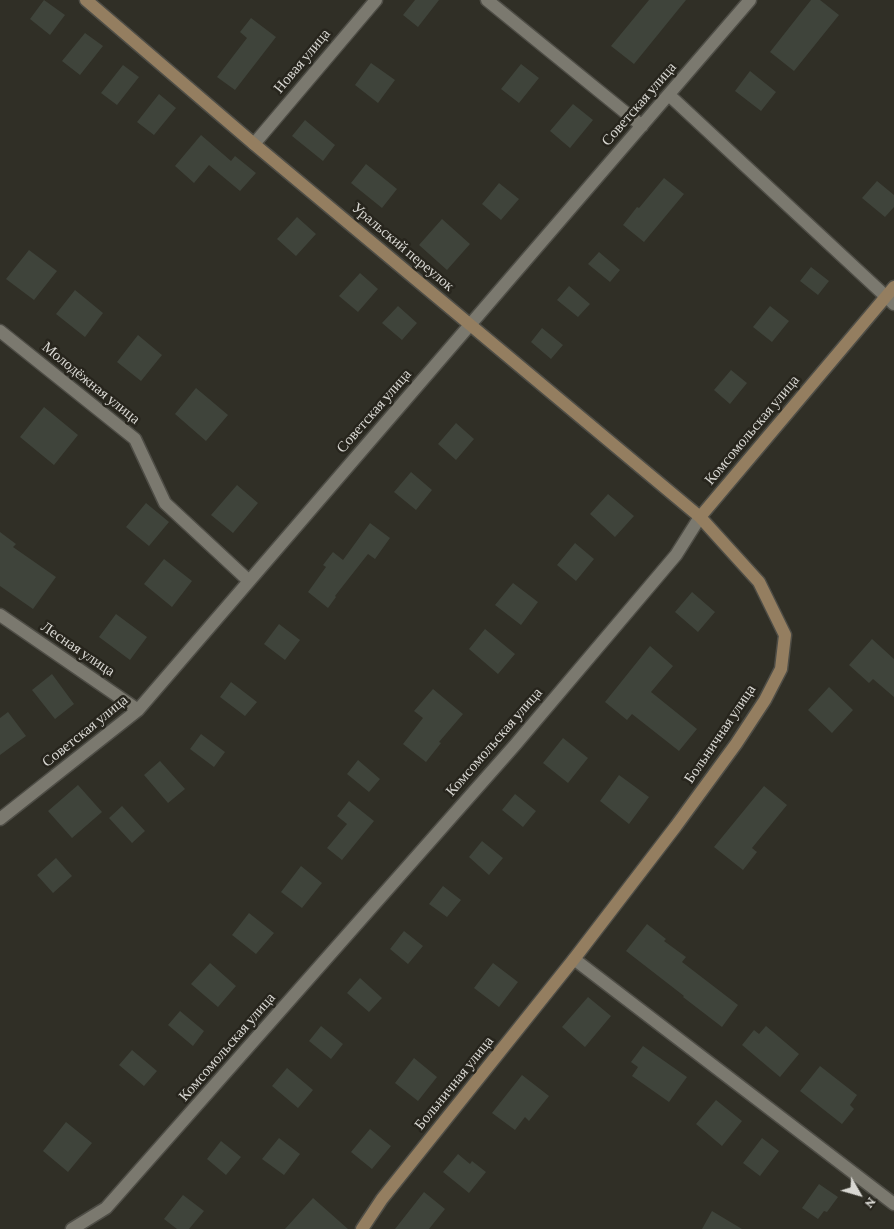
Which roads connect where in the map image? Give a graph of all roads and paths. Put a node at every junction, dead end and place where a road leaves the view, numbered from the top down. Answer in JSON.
{"nodes":[{"id":1,"x":86,"y":0,"type":"edge"},
{"id":2,"x":376,"y":0,"type":"edge"},
{"id":3,"x":487,"y":0,"type":"edge"},
{"id":4,"x":750,"y":0,"type":"edge"},
{"id":5,"x":669,"y":95,"type":"junction"},
{"id":6,"x":642,"y":126,"type":"junction"},
{"id":7,"x":254,"y":144,"type":"junction"},
{"id":8,"x":891,"y":296,"type":"edge"},
{"id":9,"x":470,"y":325,"type":"junction"},
{"id":10,"x":0,"y":331,"type":"edge"},
{"id":11,"x":700,"y":517,"type":"junction"},
{"id":12,"x":249,"y":581,"type":"junction"},
{"id":13,"x":0,"y":615,"type":"edge"},
{"id":14,"x":138,"y":710,"type":"junction"},
{"id":15,"x":0,"y":818,"type":"edge"},
{"id":16,"x":574,"y":959,"type":"junction"},
{"id":17,"x":894,"y":1204,"type":"edge"},
{"id":18,"x":72,"y":1229,"type":"edge"},
{"id":19,"x":362,"y":1229,"type":"edge"}],
"edges":[{"from":1,"to":7,"type":"street","name":"Уральский переулок"},
{"from":2,"to":7,"type":"street","name":"Новая улица"},
{"from":3,"to":6,"type":"street"},
{"from":4,"to":5,"type":"street","name":"Советская улица"},
{"from":5,"to":6,"type":"street","name":"Советская улица"},
{"from":5,"to":8,"type":"street"},
{"from":6,"to":9,"type":"street","name":"Советская улица"},
{"from":7,"to":9,"type":"street","name":"Уральский переулок"},
{"from":8,"to":11,"type":"street","name":"Комсомольская улица"},
{"from":9,"to":11,"type":"street","name":"Уральский переулок"},
{"from":9,"to":12,"type":"street","name":"Советская улица"},
{"from":10,"to":12,"type":"street","name":"Молодёжная улица"},
{"from":11,"to":16,"type":"street","name":"Больничная улица"},
{"from":11,"to":18,"type":"street","name":"Комсомольская улица"},
{"from":12,"to":14,"type":"street","name":"Советская улица"},
{"from":13,"to":14,"type":"street","name":"Лесная улица"},
{"from":14,"to":15,"type":"street","name":"Советская улица"},
{"from":16,"to":17,"type":"street"},
{"from":16,"to":19,"type":"street","name":"Больничная улица"}]}
